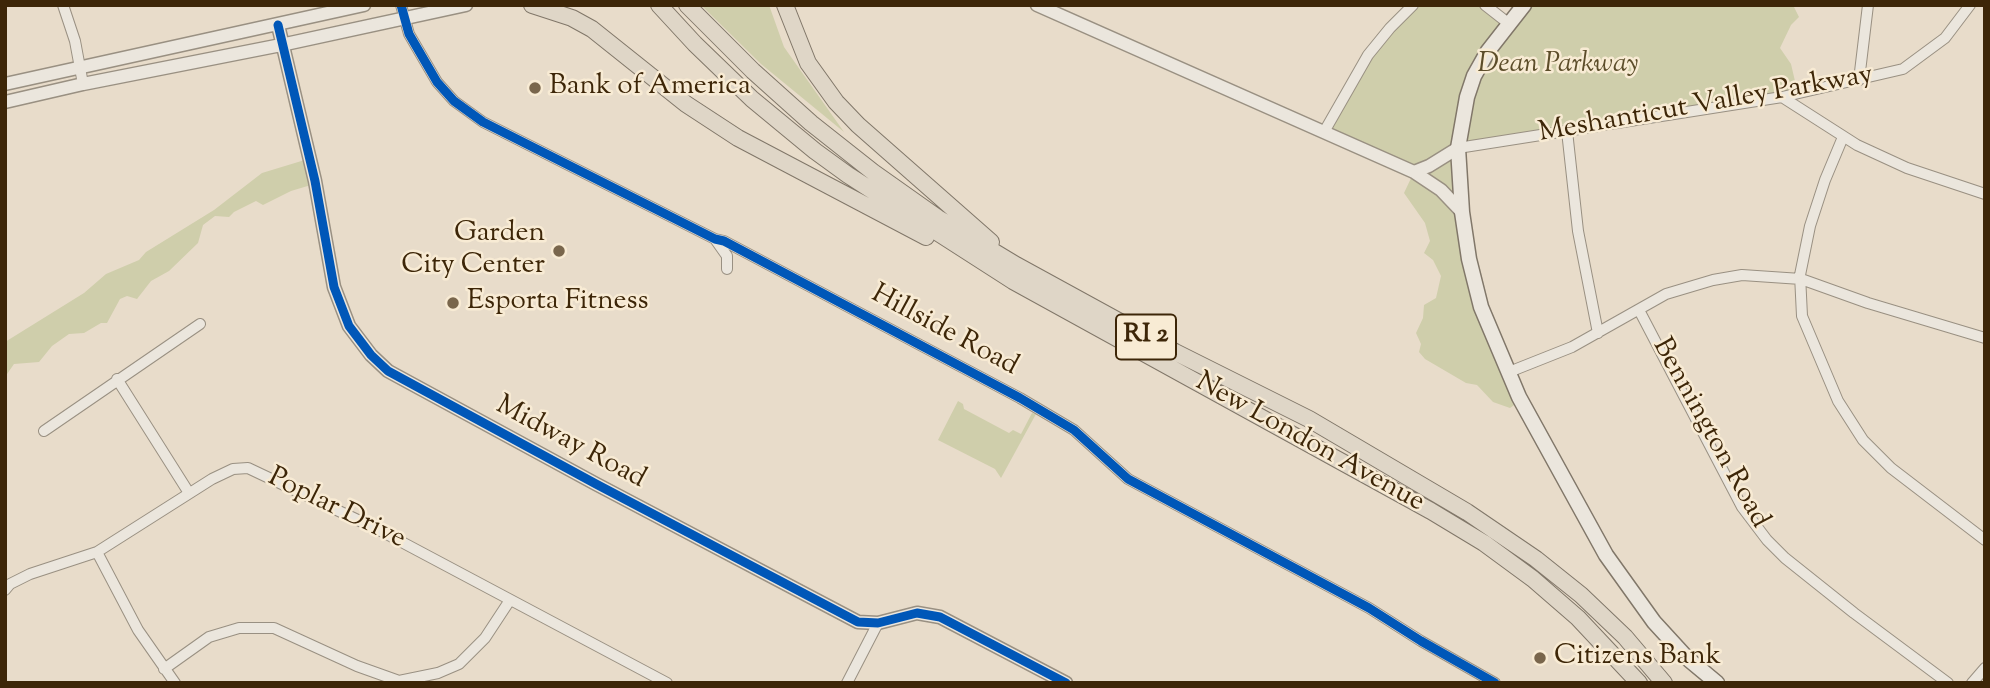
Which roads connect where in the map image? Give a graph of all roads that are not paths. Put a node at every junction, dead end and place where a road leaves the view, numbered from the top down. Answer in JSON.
{"nodes":[{"id":1,"x":63,"y":5,"type":"edge"},
{"id":2,"x":364,"y":5,"type":"edge"},
{"id":3,"x":466,"y":5,"type":"edge"},
{"id":4,"x":532,"y":5,"type":"edge"},
{"id":5,"x":659,"y":5,"type":"edge"},
{"id":6,"x":687,"y":5,"type":"edge"},
{"id":7,"x":1037,"y":5,"type":"edge"},
{"id":8,"x":1413,"y":5,"type":"edge"},
{"id":9,"x":1486,"y":5,"type":"edge"},
{"id":10,"x":1868,"y":5,"type":"edge"},
{"id":11,"x":1970,"y":5,"type":"edge"},
{"id":12,"x":1523,"y":6,"type":"edge"},
{"id":13,"x":788,"y":10,"type":"edge"},
{"id":14,"x":403,"y":12,"type":"edge"},
{"id":15,"x":1508,"y":23,"type":"junction"},
{"id":16,"x":278,"y":26,"type":"junction"},
{"id":17,"x":281,"y":45,"type":"junction"},
{"id":18,"x":81,"y":67,"type":"junction"},
{"id":19,"x":1860,"y":80,"type":"junction"},
{"id":20,"x":5,"y":84,"type":"edge"},
{"id":21,"x":83,"y":84,"type":"junction"},
{"id":22,"x":1782,"y":97,"type":"junction"},
{"id":23,"x":5,"y":102,"type":"edge"},
{"id":24,"x":1567,"y":131,"type":"junction"},
{"id":25,"x":1324,"y":132,"type":"junction"},
{"id":26,"x":1843,"y":137,"type":"junction"},
{"id":27,"x":1458,"y":148,"type":"junction"},
{"id":28,"x":1414,"y":172,"type":"junction"},
{"id":29,"x":1985,"y":194,"type":"edge"},
{"id":30,"x":1462,"y":212,"type":"junction"},
{"id":31,"x":715,"y":239,"type":"junction"},
{"id":32,"x":977,"y":260,"type":"junction"},
{"id":33,"x":1016,"y":265,"type":"junction"},
{"id":34,"x":727,"y":269,"type":"dead end"},
{"id":35,"x":1801,"y":279,"type":"junction"},
{"id":36,"x":1639,"y":310,"type":"junction"},
{"id":37,"x":200,"y":324,"type":"dead end"},
{"id":38,"x":1598,"y":333,"type":"junction"},
{"id":39,"x":1985,"y":338,"type":"edge"},
{"id":40,"x":1508,"y":372,"type":"junction"},
{"id":41,"x":117,"y":379,"type":"junction"},
{"id":42,"x":44,"y":431,"type":"dead end"},
{"id":43,"x":189,"y":493,"type":"junction"},
{"id":44,"x":1985,"y":540,"type":"edge"},
{"id":45,"x":97,"y":552,"type":"junction"},
{"id":46,"x":5,"y":590,"type":"edge"},
{"id":47,"x":510,"y":600,"type":"junction"},
{"id":48,"x":878,"y":623,"type":"junction"},
{"id":49,"x":1985,"y":668,"type":"edge"},
{"id":50,"x":164,"y":669,"type":"junction"},
{"id":51,"x":175,"y":683,"type":"edge"},
{"id":52,"x":667,"y":683,"type":"edge"},
{"id":53,"x":847,"y":683,"type":"edge"},
{"id":54,"x":1066,"y":683,"type":"edge"},
{"id":55,"x":1495,"y":683,"type":"edge"},
{"id":56,"x":1640,"y":683,"type":"edge"},
{"id":57,"x":1664,"y":683,"type":"edge"},
{"id":58,"x":1717,"y":683,"type":"edge"},
{"id":59,"x":1948,"y":683,"type":"edge"},
{"id":60,"x":1972,"y":683,"type":"edge"}],
"edges":[{"from":1,"to":18,"type":"street"},
{"from":2,"to":16,"type":"street"},
{"from":3,"to":14,"type":"street"},
{"from":4,"to":32,"type":"main road"},
{"from":5,"to":32,"type":"main road","name":"New London Avenue","number":"RI 2"},
{"from":6,"to":33,"type":"main road","name":"New London Avenue","number":"RI 2"},
{"from":7,"to":25,"type":"street"},
{"from":8,"to":25,"type":"street"},
{"from":9,"to":15,"type":"street"},
{"from":10,"to":19,"type":"street"},
{"from":11,"to":19,"type":"street","name":"Meshanticut Valley Parkway"},
{"from":12,"to":15,"type":"main road"},
{"from":13,"to":33,"type":"main road"},
{"from":14,"to":17,"type":"street"},
{"from":14,"to":31,"type":"street","name":"Hillside Road"},
{"from":15,"to":27,"type":"main road"},
{"from":16,"to":17,"type":"street","name":"Midway Road"},
{"from":16,"to":18,"type":"street"},
{"from":17,"to":21,"type":"street"},
{"from":17,"to":48,"type":"street","name":"Midway Road"},
{"from":18,"to":20,"type":"street"},
{"from":18,"to":21,"type":"street"},
{"from":19,"to":22,"type":"street","name":"Meshanticut Valley Parkway"},
{"from":21,"to":23,"type":"street"},
{"from":22,"to":24,"type":"street","name":"Meshanticut Valley Parkway"},
{"from":22,"to":26,"type":"street"},
{"from":24,"to":27,"type":"street","name":"Meshanticut Valley Parkway"},
{"from":24,"to":38,"type":"street"},
{"from":25,"to":28,"type":"street"},
{"from":26,"to":29,"type":"street"},
{"from":26,"to":35,"type":"street"},
{"from":27,"to":28,"type":"street"},
{"from":27,"to":30,"type":"main road"},
{"from":28,"to":30,"type":"street"},
{"from":30,"to":40,"type":"main road"},
{"from":31,"to":34,"type":"street"},
{"from":31,"to":55,"type":"street","name":"Hillside Road"},
{"from":32,"to":56,"type":"main road","name":"New London Avenue","number":"RI 2"},
{"from":33,"to":57,"type":"main road","name":"New London Avenue","number":"RI 2"},
{"from":35,"to":36,"type":"street"},
{"from":35,"to":39,"type":"street"},
{"from":35,"to":44,"type":"street"},
{"from":36,"to":38,"type":"street"},
{"from":36,"to":59,"type":"street","name":"Bennington Road"},
{"from":37,"to":41,"type":"street"},
{"from":38,"to":40,"type":"street"},
{"from":40,"to":58,"type":"main road"},
{"from":41,"to":42,"type":"street"},
{"from":41,"to":43,"type":"street"},
{"from":43,"to":45,"type":"street","name":"Poplar Drive"},
{"from":43,"to":47,"type":"street","name":"Poplar Drive"},
{"from":45,"to":46,"type":"street","name":"Poplar Drive"},
{"from":45,"to":50,"type":"street"},
{"from":47,"to":50,"type":"street"},
{"from":47,"to":52,"type":"street","name":"Poplar Drive"},
{"from":48,"to":53,"type":"street"},
{"from":48,"to":54,"type":"street","name":"Midway Road"},
{"from":49,"to":60,"type":"street"},
{"from":50,"to":51,"type":"street"}]}
